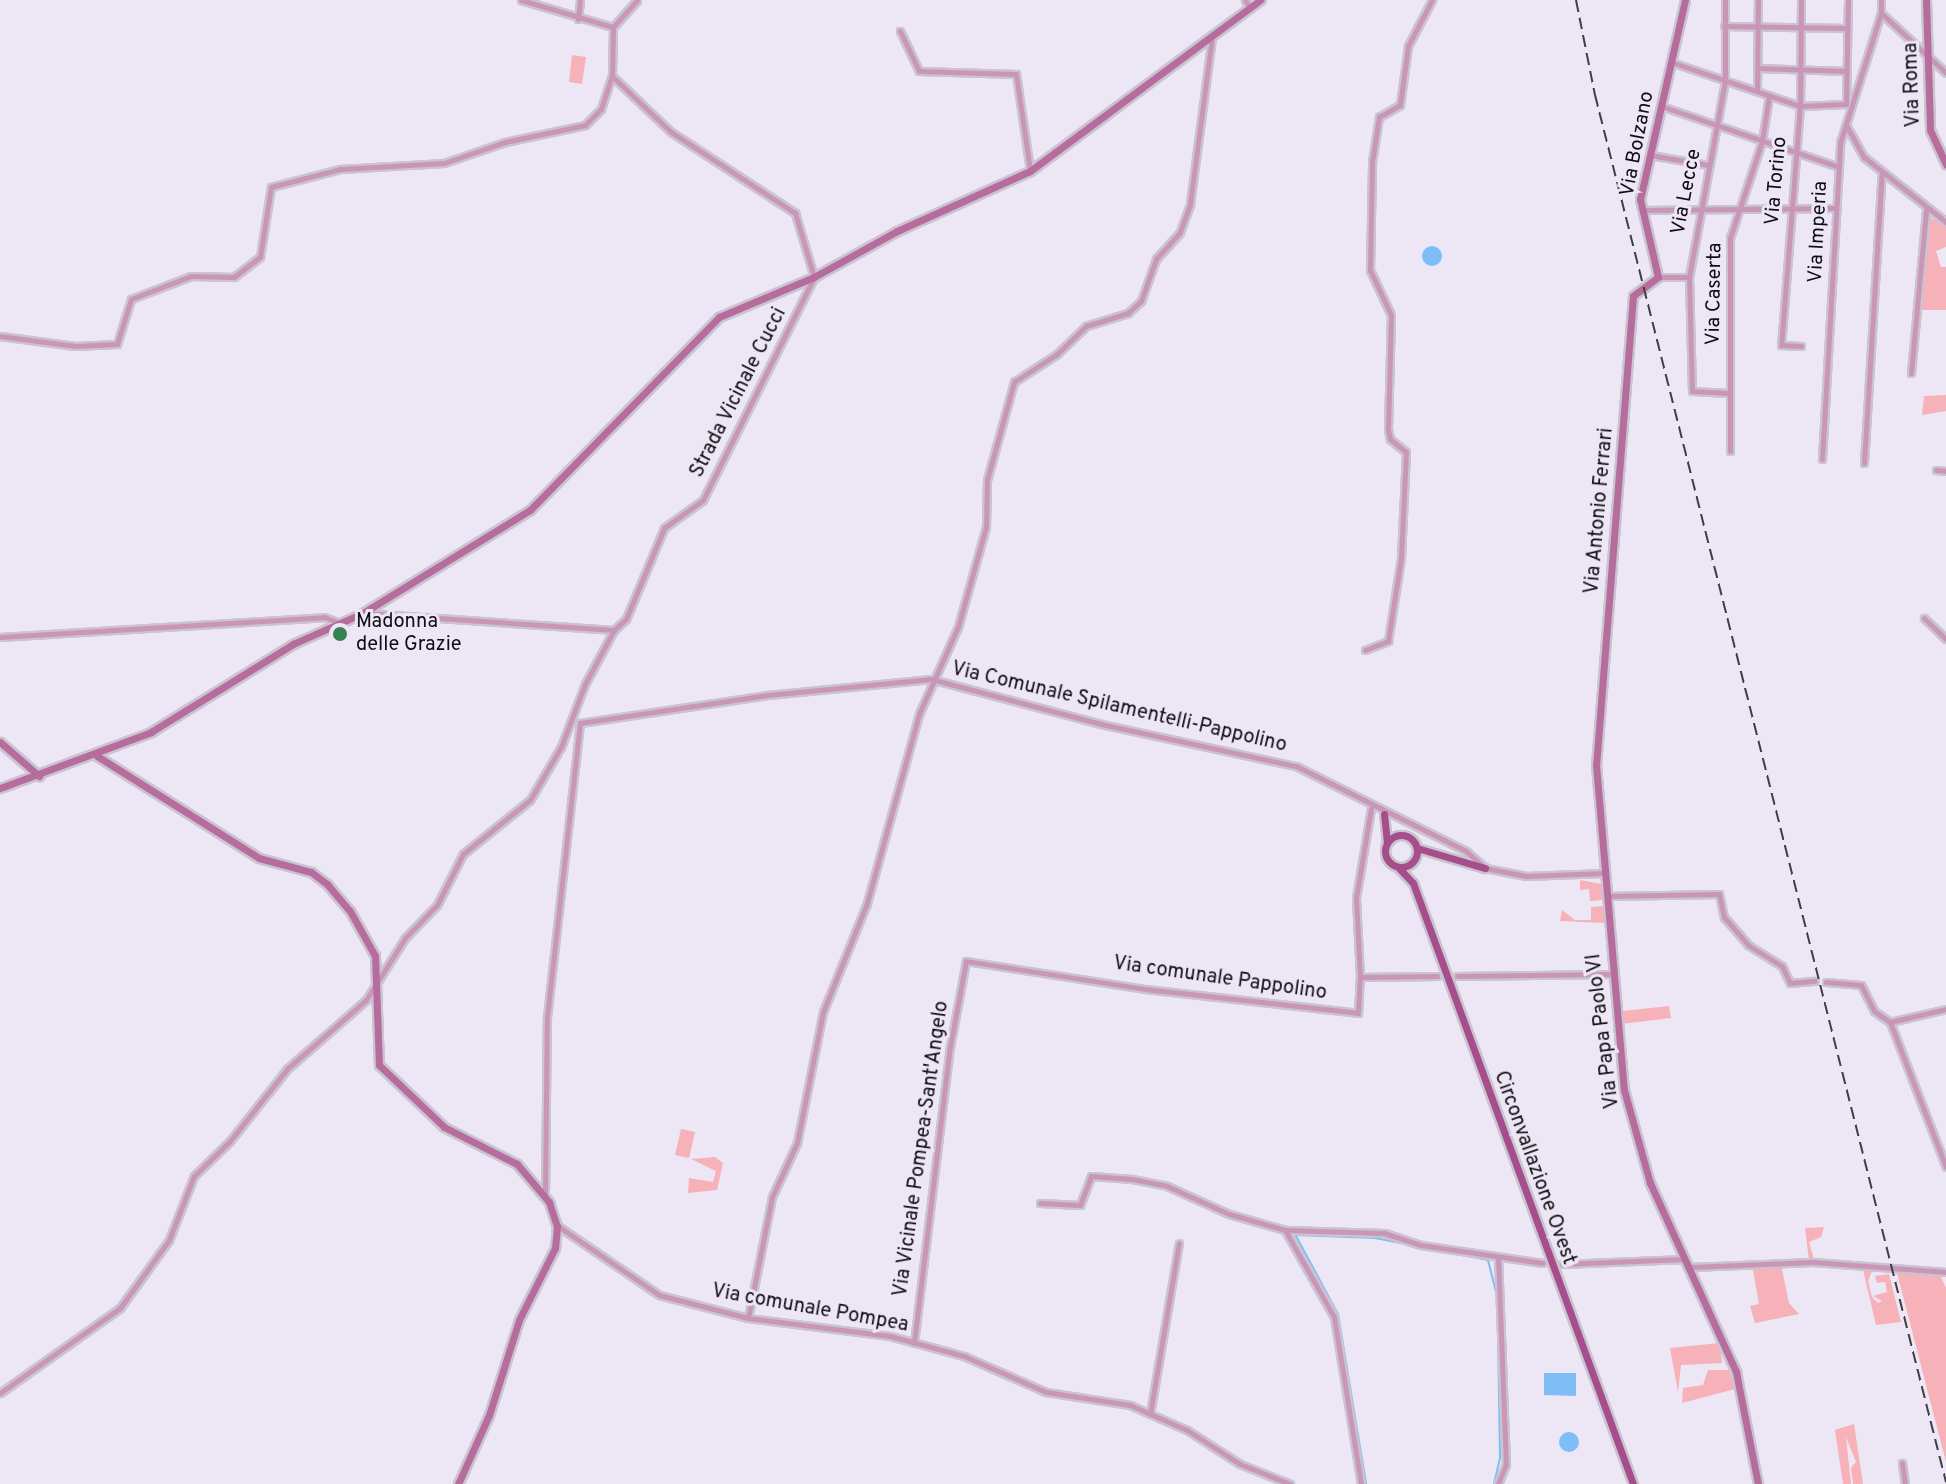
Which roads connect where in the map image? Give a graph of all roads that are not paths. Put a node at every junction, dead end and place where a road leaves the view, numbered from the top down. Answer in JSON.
{"nodes":[{"id":1,"x":521,"y":0,"type":"edge"},
{"id":2,"x":580,"y":0,"type":"edge"},
{"id":3,"x":637,"y":0,"type":"edge"},
{"id":4,"x":1245,"y":0,"type":"edge"},
{"id":5,"x":1260,"y":0,"type":"edge"},
{"id":6,"x":1432,"y":0,"type":"edge"},
{"id":7,"x":1685,"y":0,"type":"edge"},
{"id":8,"x":1725,"y":0,"type":"edge"},
{"id":9,"x":1758,"y":0,"type":"edge"},
{"id":10,"x":1801,"y":0,"type":"edge"},
{"id":11,"x":1848,"y":0,"type":"edge"},
{"id":12,"x":1881,"y":0,"type":"edge"},
{"id":13,"x":1926,"y":0,"type":"edge"},
{"id":14,"x":1250,"y":8,"type":"junction"},
{"id":15,"x":1881,"y":13,"type":"junction"},
{"id":16,"x":578,"y":19,"type":"junction"},
{"id":17,"x":1724,"y":26,"type":"junction"},
{"id":18,"x":1759,"y":26,"type":"junction"},
{"id":19,"x":613,"y":27,"type":"junction"},
{"id":20,"x":1800,"y":27,"type":"junction"},
{"id":21,"x":1847,"y":28,"type":"junction"},
{"id":22,"x":900,"y":31,"type":"dead end"},
{"id":23,"x":1212,"y":37,"type":"junction"},
{"id":24,"x":1928,"y":58,"type":"junction"},
{"id":25,"x":1671,"y":62,"type":"junction"},
{"id":26,"x":1758,"y":68,"type":"junction"},
{"id":27,"x":1800,"y":70,"type":"junction"},
{"id":28,"x":1846,"y":71,"type":"junction"},
{"id":29,"x":1946,"y":73,"type":"edge"},
{"id":30,"x":612,"y":76,"type":"junction"},
{"id":31,"x":1725,"y":81,"type":"junction"},
{"id":32,"x":1757,"y":92,"type":"junction"},
{"id":33,"x":1769,"y":96,"type":"junction"},
{"id":34,"x":1661,"y":106,"type":"junction"},
{"id":35,"x":1800,"y":106,"type":"junction"},
{"id":36,"x":1846,"y":124,"type":"junction"},
{"id":37,"x":1716,"y":125,"type":"junction"},
{"id":38,"x":1762,"y":141,"type":"junction"},
{"id":39,"x":1796,"y":153,"type":"junction"},
{"id":40,"x":1650,"y":155,"type":"junction"},
{"id":41,"x":1708,"y":165,"type":"junction"},
{"id":42,"x":1946,"y":165,"type":"edge"},
{"id":43,"x":1839,"y":167,"type":"junction"},
{"id":44,"x":1030,"y":171,"type":"junction"},
{"id":45,"x":1882,"y":172,"type":"junction"},
{"id":46,"x":1836,"y":208,"type":"junction"},
{"id":47,"x":1740,"y":209,"type":"junction"},
{"id":48,"x":1791,"y":209,"type":"junction"},
{"id":49,"x":1642,"y":210,"type":"junction"},
{"id":50,"x":1700,"y":210,"type":"junction"},
{"id":51,"x":1926,"y":210,"type":"junction"},
{"id":52,"x":1946,"y":222,"type":"edge"},
{"id":53,"x":814,"y":277,"type":"junction"},
{"id":54,"x":1658,"y":277,"type":"junction"},
{"id":55,"x":1689,"y":277,"type":"junction"},
{"id":56,"x":0,"y":336,"type":"edge"},
{"id":57,"x":1801,"y":346,"type":"dead end"},
{"id":58,"x":1911,"y":373,"type":"dead end"},
{"id":59,"x":1729,"y":393,"type":"junction"},
{"id":60,"x":1730,"y":451,"type":"dead end"},
{"id":61,"x":1822,"y":459,"type":"dead end"},
{"id":62,"x":1864,"y":463,"type":"dead end"},
{"id":63,"x":1936,"y":470,"type":"dead end"},
{"id":64,"x":1946,"y":471,"type":"edge"},
{"id":65,"x":363,"y":613,"type":"junction"},
{"id":66,"x":1924,"y":618,"type":"dead end"},
{"id":67,"x":341,"y":623,"type":"junction"},
{"id":68,"x":614,"y":630,"type":"junction"},
{"id":69,"x":0,"y":637,"type":"edge"},
{"id":70,"x":1946,"y":639,"type":"edge"},
{"id":71,"x":1365,"y":650,"type":"dead end"},
{"id":72,"x":931,"y":679,"type":"junction"},
{"id":73,"x":0,"y":742,"type":"edge"},
{"id":74,"x":1597,"y":742,"type":"joint"},
{"id":75,"x":97,"y":756,"type":"junction"},
{"id":76,"x":39,"y":776,"type":"junction"},
{"id":77,"x":0,"y":788,"type":"edge"},
{"id":78,"x":1371,"y":807,"type":"junction"},
{"id":79,"x":1384,"y":814,"type":"junction"},
{"id":80,"x":1385,"y":824,"type":"junction"},
{"id":81,"x":1396,"y":835,"type":"junction"},
{"id":82,"x":1387,"y":842,"type":"junction"},
{"id":83,"x":1417,"y":848,"type":"junction"},
{"id":84,"x":1435,"y":856,"type":"junction"},
{"id":85,"x":1413,"y":862,"type":"junction"},
{"id":86,"x":1398,"y":867,"type":"junction"},
{"id":87,"x":1485,"y":868,"type":"junction"},
{"id":88,"x":1604,"y":873,"type":"junction"},
{"id":89,"x":1413,"y":883,"type":"junction"},
{"id":90,"x":1606,"y":896,"type":"junction"},
{"id":91,"x":966,"y":961,"type":"joint"},
{"id":92,"x":1613,"y":974,"type":"junction"},
{"id":93,"x":1437,"y":976,"type":"dead end"},
{"id":94,"x":1457,"y":976,"type":"dead end"},
{"id":95,"x":1360,"y":977,"type":"junction"},
{"id":96,"x":1815,"y":981,"type":"dead end"},
{"id":97,"x":1826,"y":982,"type":"dead end"},
{"id":98,"x":375,"y":989,"type":"junction"},
{"id":99,"x":1946,"y":1009,"type":"edge"},
{"id":100,"x":1890,"y":1022,"type":"junction"},
{"id":101,"x":1946,"y":1167,"type":"edge"},
{"id":102,"x":545,"y":1195,"type":"junction"},
{"id":103,"x":1040,"y":1203,"type":"dead end"},
{"id":104,"x":557,"y":1226,"type":"junction"},
{"id":105,"x":1285,"y":1230,"type":"junction"},
{"id":106,"x":1179,"y":1243,"type":"dead end"},
{"id":107,"x":1498,"y":1257,"type":"junction"},
{"id":108,"x":1685,"y":1259,"type":"junction"},
{"id":109,"x":1543,"y":1263,"type":"dead end"},
{"id":110,"x":1562,"y":1264,"type":"dead end"},
{"id":111,"x":1691,"y":1267,"type":"junction"},
{"id":112,"x":1946,"y":1272,"type":"edge"},
{"id":113,"x":748,"y":1318,"type":"junction"},
{"id":114,"x":914,"y":1343,"type":"junction"},
{"id":115,"x":0,"y":1393,"type":"edge"},
{"id":116,"x":1150,"y":1414,"type":"junction"},
{"id":117,"x":1902,"y":1463,"type":"dead end"},
{"id":118,"x":458,"y":1484,"type":"edge"},
{"id":119,"x":1290,"y":1484,"type":"edge"},
{"id":120,"x":1361,"y":1484,"type":"edge"},
{"id":121,"x":1498,"y":1484,"type":"edge"},
{"id":122,"x":1633,"y":1484,"type":"edge"},
{"id":123,"x":1758,"y":1484,"type":"edge"},
{"id":124,"x":1905,"y":1484,"type":"edge"}],
"edges":[{"from":1,"to":16,"type":"street"},
{"from":2,"to":16,"type":"street"},
{"from":3,"to":19,"type":"street"},
{"from":4,"to":14,"type":"street"},
{"from":5,"to":14,"type":"street"},
{"from":6,"to":71,"type":"street"},
{"from":7,"to":25,"type":"street","name":"Via Bolzano"},
{"from":8,"to":17,"type":"street","name":"Via Lecce"},
{"from":9,"to":18,"type":"street"},
{"from":10,"to":20,"type":"street","name":"Via Torino"},
{"from":11,"to":21,"type":"street"},
{"from":12,"to":15,"type":"street","name":"Via Imperia"},
{"from":13,"to":24,"type":"street","name":"Via Roma"},
{"from":14,"to":23,"type":"street"},
{"from":15,"to":24,"type":"street"},
{"from":15,"to":36,"type":"street","name":"Via Imperia"},
{"from":16,"to":19,"type":"street"},
{"from":17,"to":18,"type":"street"},
{"from":17,"to":31,"type":"street","name":"Via Lecce"},
{"from":18,"to":20,"type":"street"},
{"from":18,"to":26,"type":"street"},
{"from":19,"to":30,"type":"street"},
{"from":20,"to":21,"type":"street"},
{"from":20,"to":27,"type":"street","name":"Via Torino"},
{"from":21,"to":28,"type":"street"},
{"from":22,"to":44,"type":"street"},
{"from":23,"to":44,"type":"street"},
{"from":23,"to":72,"type":"street"},
{"from":24,"to":29,"type":"street"},
{"from":24,"to":42,"type":"street","name":"Via Roma"},
{"from":25,"to":31,"type":"street"},
{"from":25,"to":34,"type":"street","name":"Via Bolzano"},
{"from":26,"to":27,"type":"street"},
{"from":26,"to":32,"type":"street"},
{"from":27,"to":28,"type":"street"},
{"from":27,"to":35,"type":"street","name":"Via Torino"},
{"from":28,"to":35,"type":"street"},
{"from":30,"to":53,"type":"street"},
{"from":30,"to":56,"type":"street"},
{"from":31,"to":32,"type":"street"},
{"from":31,"to":37,"type":"street","name":"Via Lecce"},
{"from":32,"to":33,"type":"street"},
{"from":33,"to":35,"type":"street"},
{"from":33,"to":38,"type":"street","name":"Via Caserta"},
{"from":34,"to":37,"type":"street"},
{"from":34,"to":40,"type":"street","name":"Via Bolzano"},
{"from":35,"to":39,"type":"street","name":"Via Torino"},
{"from":36,"to":43,"type":"street","name":"Via Imperia"},
{"from":36,"to":45,"type":"street"},
{"from":37,"to":38,"type":"street"},
{"from":37,"to":41,"type":"street","name":"Via Lecce"},
{"from":38,"to":39,"type":"street"},
{"from":38,"to":47,"type":"street","name":"Via Caserta"},
{"from":39,"to":43,"type":"street"},
{"from":39,"to":48,"type":"street","name":"Via Torino"},
{"from":40,"to":41,"type":"street"},
{"from":40,"to":49,"type":"street","name":"Via Bolzano"},
{"from":41,"to":50,"type":"street","name":"Via Lecce"},
{"from":43,"to":46,"type":"street","name":"Via Imperia"},
{"from":44,"to":53,"type":"street"},
{"from":45,"to":51,"type":"street"},
{"from":45,"to":62,"type":"street"},
{"from":46,"to":48,"type":"street"},
{"from":46,"to":61,"type":"street","name":"Via Imperia"},
{"from":47,"to":48,"type":"street"},
{"from":47,"to":50,"type":"street"},
{"from":47,"to":59,"type":"street","name":"Via Caserta"},
{"from":48,"to":57,"type":"street","name":"Via Torino"},
{"from":49,"to":50,"type":"street"},
{"from":49,"to":54,"type":"street","name":"Via Bolzano"},
{"from":50,"to":55,"type":"street","name":"Via Lecce"},
{"from":51,"to":52,"type":"street"},
{"from":51,"to":58,"type":"street"},
{"from":53,"to":65,"type":"street"},
{"from":53,"to":68,"type":"street","name":"Strada Vicinale Cucci"},
{"from":54,"to":55,"type":"street"},
{"from":54,"to":74,"type":"street","name":"Via Antonio Ferrari"},
{"from":55,"to":59,"type":"street","name":"Via Lecce"},
{"from":59,"to":60,"type":"street","name":"Via Caserta"},
{"from":63,"to":64,"type":"street"},
{"from":65,"to":67,"type":"street"},
{"from":65,"to":68,"type":"street"},
{"from":66,"to":70,"type":"street"},
{"from":67,"to":69,"type":"street"},
{"from":67,"to":75,"type":"street"},
{"from":68,"to":98,"type":"street","name":"Strada Vicinale Cucci"},
{"from":72,"to":78,"type":"street","name":"Via Comunale Spilamentelli-Pappolino"},
{"from":72,"to":102,"type":"street","name":"Via Comunale Spilamentelli-Pappolino"},
{"from":72,"to":113,"type":"street"},
{"from":73,"to":76,"type":"street"},
{"from":74,"to":88,"type":"street","name":"Via Papa Paolo VI"},
{"from":75,"to":76,"type":"street"},
{"from":75,"to":98,"type":"street"},
{"from":76,"to":77,"type":"street"},
{"from":78,"to":79,"type":"street","name":"Via Comunale Spilamentelli-Pappolino"},
{"from":78,"to":95,"type":"street"},
{"from":79,"to":80,"type":"main road"},
{"from":79,"to":87,"type":"street"},
{"from":80,"to":81,"type":"main road"},
{"from":80,"to":82,"type":"main road"},
{"from":81,"to":82,"type":"main road"},
{"from":81,"to":83,"type":"main road"},
{"from":82,"to":86,"type":"main road"},
{"from":83,"to":84,"type":"main road"},
{"from":83,"to":85,"type":"main road"},
{"from":84,"to":85,"type":"main road"},
{"from":84,"to":87,"type":"main road"},
{"from":85,"to":86,"type":"main road"},
{"from":85,"to":89,"type":"main road"},
{"from":86,"to":89,"type":"main road","name":"Circonvallazione Ovest"},
{"from":87,"to":88,"type":"street"},
{"from":88,"to":90,"type":"street","name":"Via Papa Paolo VI"},
{"from":89,"to":122,"type":"main road","name":"Circonvallazione Ovest"},
{"from":90,"to":92,"type":"street","name":"Via Papa Paolo VI"},
{"from":90,"to":96,"type":"street"},
{"from":91,"to":95,"type":"street","name":"Via comunale Pappolino"},
{"from":91,"to":114,"type":"street","name":"Via Vicinale Pompea-Sant'Angelo"},
{"from":92,"to":94,"type":"street"},
{"from":92,"to":108,"type":"street","name":"Via Papa Paolo VI"},
{"from":93,"to":95,"type":"street"},
{"from":97,"to":100,"type":"street"},
{"from":98,"to":102,"type":"street"},
{"from":98,"to":115,"type":"street","name":"Strada Vicinale Cucci"},
{"from":99,"to":100,"type":"street"},
{"from":100,"to":101,"type":"street"},
{"from":102,"to":104,"type":"street"},
{"from":103,"to":105,"type":"street"},
{"from":104,"to":113,"type":"street","name":"Via comunale Pompea"},
{"from":104,"to":118,"type":"street"},
{"from":105,"to":107,"type":"street"},
{"from":105,"to":120,"type":"street"},
{"from":106,"to":116,"type":"street"},
{"from":107,"to":109,"type":"street"},
{"from":107,"to":121,"type":"street"},
{"from":108,"to":110,"type":"street"},
{"from":108,"to":111,"type":"street","name":"Via Papa Paolo VI"},
{"from":111,"to":112,"type":"street"},
{"from":111,"to":123,"type":"street","name":"Via Papa Paolo VI"},
{"from":113,"to":114,"type":"street","name":"Via comunale Pompea"},
{"from":114,"to":116,"type":"street","name":"Via comunale Pompea"},
{"from":116,"to":119,"type":"street","name":"Via comunale Pompea"},
{"from":117,"to":124,"type":"street"}]}
